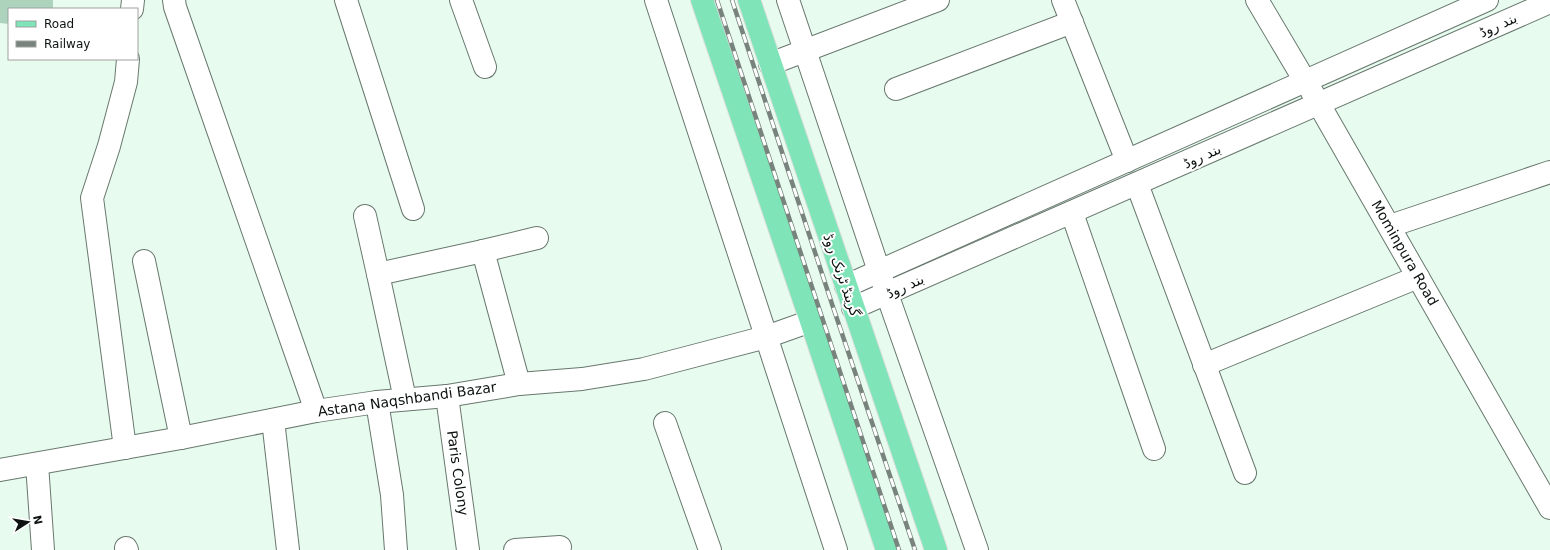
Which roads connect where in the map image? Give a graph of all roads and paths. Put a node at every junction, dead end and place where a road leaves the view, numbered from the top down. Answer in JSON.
{"nodes":[{"id":1,"x":174,"y":0,"type":"edge"},
{"id":2,"x":346,"y":0,"type":"edge"},
{"id":3,"x":460,"y":0,"type":"edge"},
{"id":4,"x":656,"y":0,"type":"edge"},
{"id":5,"x":702,"y":0,"type":"edge"},
{"id":6,"x":749,"y":0,"type":"edge"},
{"id":7,"x":788,"y":0,"type":"edge"},
{"id":8,"x":938,"y":0,"type":"edge"},
{"id":9,"x":1063,"y":0,"type":"edge"},
{"id":10,"x":1257,"y":0,"type":"edge"},
{"id":11,"x":1487,"y":0,"type":"edge"},
{"id":12,"x":1550,"y":2,"type":"edge"},
{"id":13,"x":1072,"y":22,"type":"junction"},
{"id":14,"x":805,"y":50,"type":"junction"},
{"id":15,"x":128,"y":60,"type":"edge"},
{"id":16,"x":770,"y":64,"type":"junction"},
{"id":17,"x":485,"y":67,"type":"dead end"},
{"id":18,"x":1305,"y":81,"type":"junction"},
{"id":19,"x":896,"y":89,"type":"dead end"},
{"id":20,"x":1320,"y":104,"type":"junction"},
{"id":21,"x":1127,"y":161,"type":"junction"},
{"id":22,"x":1550,"y":172,"type":"edge"},
{"id":23,"x":1137,"y":184,"type":"junction"},
{"id":24,"x":413,"y":209,"type":"dead end"},
{"id":25,"x":1072,"y":212,"type":"junction"},
{"id":26,"x":365,"y":216,"type":"dead end"},
{"id":27,"x":1390,"y":226,"type":"junction"},
{"id":28,"x":537,"y":238,"type":"dead end"},
{"id":29,"x":483,"y":251,"type":"junction"},
{"id":30,"x":144,"y":261,"type":"dead end"},
{"id":31,"x":878,"y":271,"type":"junction"},
{"id":32,"x":378,"y":274,"type":"junction"},
{"id":33,"x":1418,"y":276,"type":"junction"},
{"id":34,"x":846,"y":286,"type":"junction"},
{"id":35,"x":887,"y":294,"type":"junction"},
{"id":36,"x":853,"y":308,"type":"junction"},
{"id":37,"x":811,"y":321,"type":"junction"},
{"id":38,"x":766,"y":337,"type":"junction"},
{"id":39,"x":1204,"y":365,"type":"junction"},
{"id":40,"x":519,"y":384,"type":"junction"},
{"id":41,"x":447,"y":396,"type":"junction"},
{"id":42,"x":405,"y":399,"type":"junction"},
{"id":43,"x":377,"y":402,"type":"junction"},
{"id":44,"x":316,"y":411,"type":"junction"},
{"id":45,"x":273,"y":420,"type":"junction"},
{"id":46,"x":665,"y":423,"type":"dead end"},
{"id":47,"x":181,"y":438,"type":"junction"},
{"id":48,"x":125,"y":448,"type":"junction"},
{"id":49,"x":1154,"y":449,"type":"dead end"},
{"id":50,"x":37,"y":464,"type":"junction"},
{"id":51,"x":0,"y":470,"type":"edge"},
{"id":52,"x":1245,"y":473,"type":"dead end"},
{"id":53,"x":1550,"y":508,"type":"edge"},
{"id":54,"x":560,"y":547,"type":"dead end"},
{"id":55,"x":43,"y":550,"type":"edge"},
{"id":56,"x":288,"y":550,"type":"edge"},
{"id":57,"x":396,"y":550,"type":"edge"},
{"id":58,"x":468,"y":550,"type":"edge"},
{"id":59,"x":515,"y":550,"type":"edge"},
{"id":60,"x":710,"y":550,"type":"edge"},
{"id":61,"x":836,"y":550,"type":"edge"},
{"id":62,"x":886,"y":550,"type":"edge"},
{"id":63,"x":936,"y":550,"type":"edge"},
{"id":64,"x":977,"y":550,"type":"edge"}],
"edges":[{"from":1,"to":44,"type":"street"},
{"from":2,"to":24,"type":"street"},
{"from":3,"to":17,"type":"street"},
{"from":4,"to":38,"type":"street"},
{"from":5,"to":37,"type":"main road"},
{"from":6,"to":16,"type":"main road","name":"گرینڈ ٹرنک روڈ"},
{"from":7,"to":14,"type":"street"},
{"from":8,"to":14,"type":"street"},
{"from":9,"to":13,"type":"street"},
{"from":10,"to":18,"type":"street","name":"Mominpura Road"},
{"from":11,"to":18,"type":"street","name":"بند روڈ"},
{"from":12,"to":20,"type":"street","name":"بند روڈ"},
{"from":13,"to":19,"type":"street"},
{"from":13,"to":21,"type":"street"},
{"from":14,"to":16,"type":"street"},
{"from":14,"to":31,"type":"street"},
{"from":15,"to":48,"type":"street"},
{"from":16,"to":34,"type":"main road","name":"گرینڈ ٹرنک روڈ"},
{"from":18,"to":20,"type":"street","name":"Mominpura Road"},
{"from":18,"to":21,"type":"street","name":"بند روڈ"},
{"from":20,"to":23,"type":"street","name":"بند روڈ"},
{"from":20,"to":27,"type":"street","name":"Mominpura Road"},
{"from":21,"to":31,"type":"street","name":"بند روڈ"},
{"from":22,"to":27,"type":"street"},
{"from":23,"to":25,"type":"street","name":"بند روڈ"},
{"from":23,"to":39,"type":"street"},
{"from":25,"to":35,"type":"street","name":"بند روڈ"},
{"from":25,"to":49,"type":"street"},
{"from":26,"to":32,"type":"street"},
{"from":27,"to":33,"type":"street","name":"Mominpura Road"},
{"from":28,"to":29,"type":"street"},
{"from":29,"to":32,"type":"street"},
{"from":29,"to":40,"type":"street"},
{"from":30,"to":47,"type":"street"},
{"from":31,"to":34,"type":"street","name":"بند روڈ"},
{"from":31,"to":35,"type":"street"},
{"from":32,"to":42,"type":"street"},
{"from":33,"to":39,"type":"street"},
{"from":33,"to":53,"type":"street","name":"Mominpura Road"},
{"from":34,"to":36,"type":"main road","name":"گرینڈ ٹرنک روڈ"},
{"from":35,"to":36,"type":"street","name":"بند روڈ"},
{"from":35,"to":64,"type":"street"},
{"from":36,"to":63,"type":"main road","name":"گرینڈ ٹرنک روڈ"},
{"from":37,"to":38,"type":"street","name":"Astana Naqshbandi Bazar"},
{"from":37,"to":62,"type":"main road"},
{"from":38,"to":40,"type":"street","name":"Astana Naqshbandi Bazar"},
{"from":38,"to":61,"type":"street"},
{"from":39,"to":52,"type":"street"},
{"from":40,"to":41,"type":"street","name":"Astana Naqshbandi Bazar"},
{"from":41,"to":42,"type":"street","name":"Astana Naqshbandi Bazar"},
{"from":41,"to":58,"type":"street","name":"Paris Colony"},
{"from":42,"to":43,"type":"street","name":"Astana Naqshbandi Bazar"},
{"from":43,"to":44,"type":"street","name":"Astana Naqshbandi Bazar"},
{"from":43,"to":57,"type":"street"},
{"from":44,"to":45,"type":"street","name":"Astana Naqshbandi Bazar"},
{"from":45,"to":47,"type":"street","name":"Astana Naqshbandi Bazar"},
{"from":45,"to":56,"type":"street"},
{"from":46,"to":60,"type":"street"},
{"from":47,"to":48,"type":"street","name":"Astana Naqshbandi Bazar"},
{"from":48,"to":50,"type":"street","name":"Astana Naqshbandi Bazar"},
{"from":50,"to":51,"type":"street","name":"Astana Naqshbandi Bazar"},
{"from":50,"to":55,"type":"street"},
{"from":54,"to":59,"type":"street"}]}
